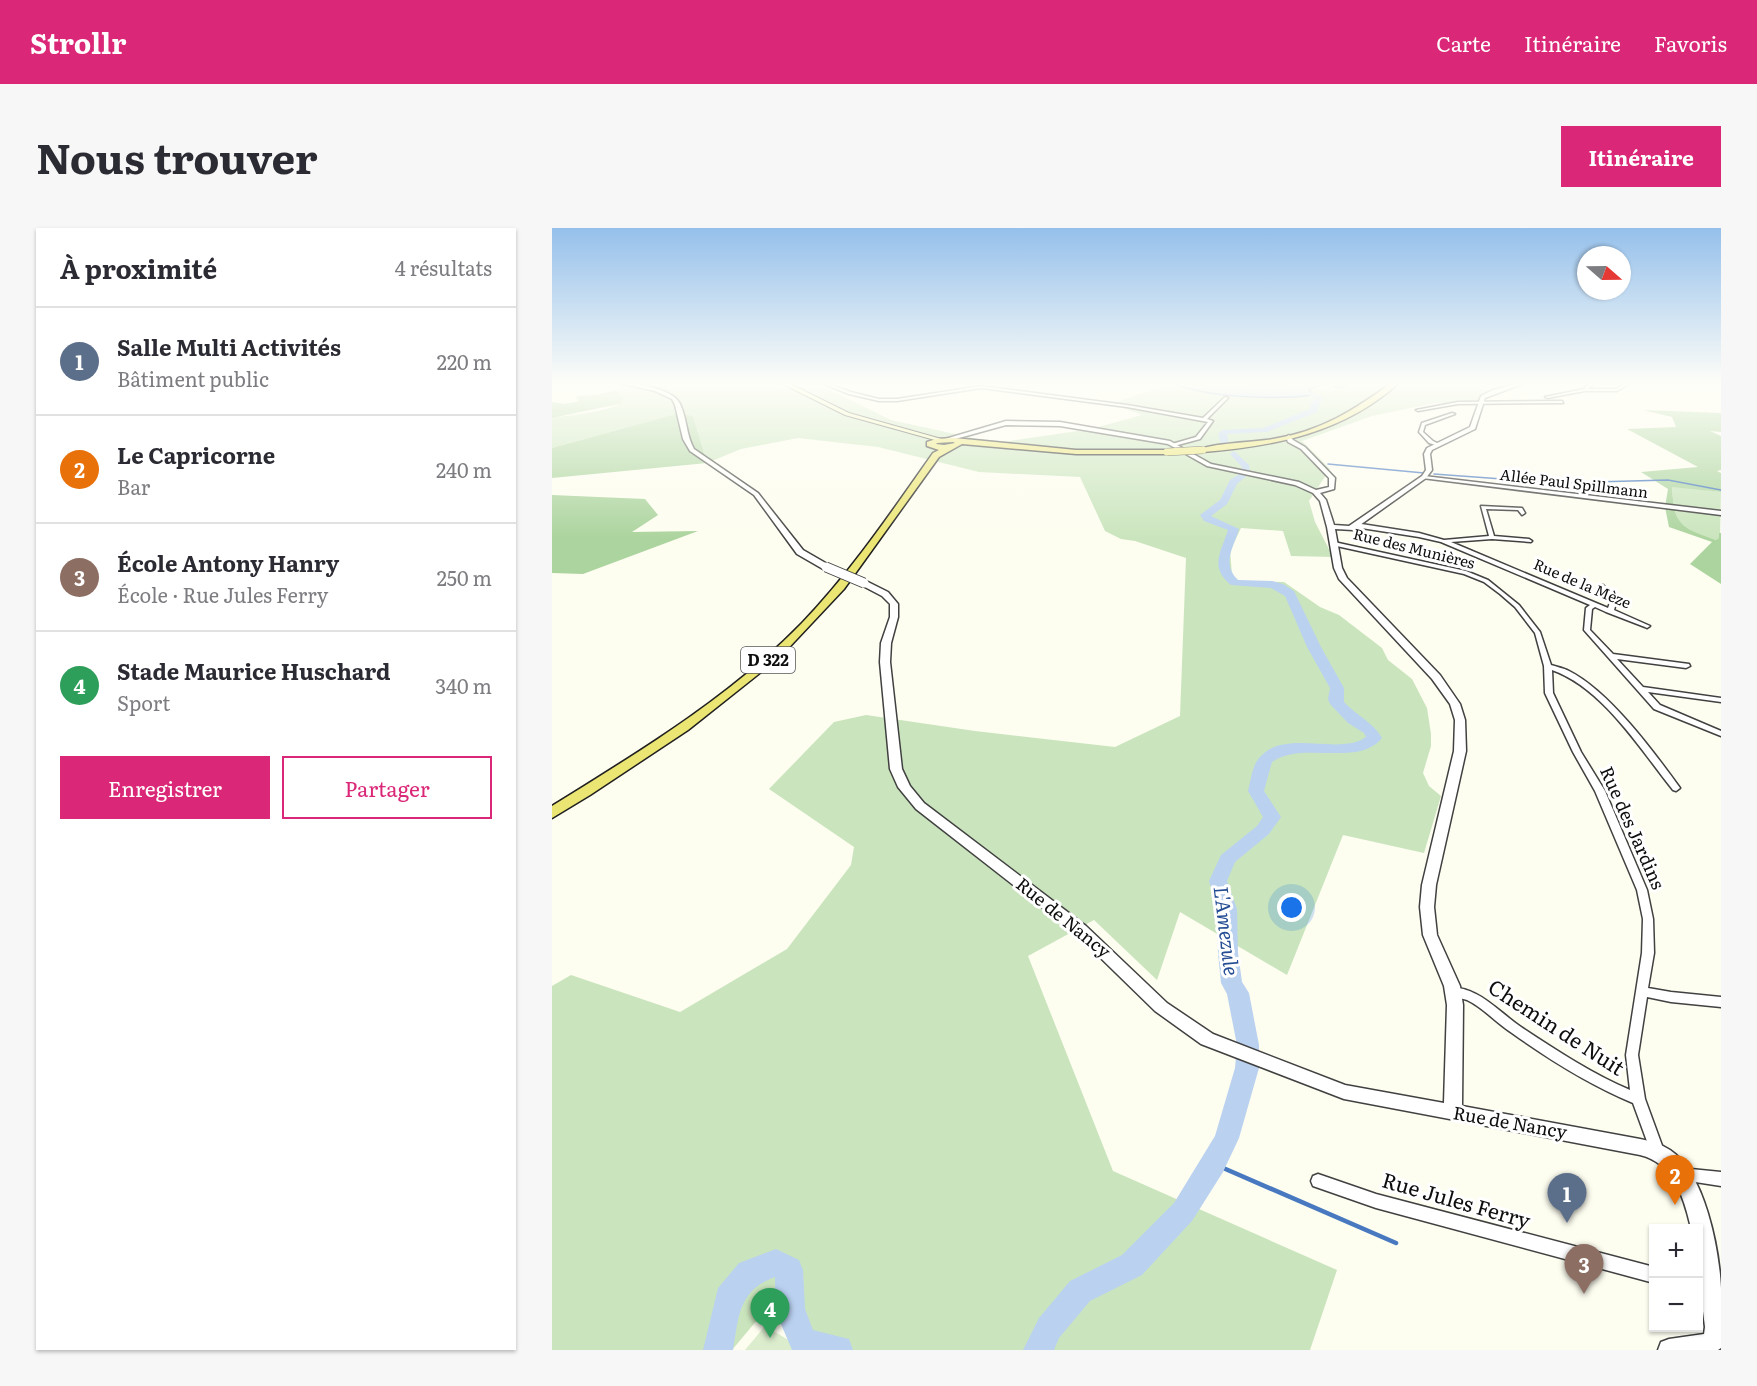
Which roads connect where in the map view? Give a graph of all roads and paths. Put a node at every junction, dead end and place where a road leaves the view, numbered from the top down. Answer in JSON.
{"nodes":[{"id":1,"x":685,"y":434,"type":"edge"},
{"id":2,"x":968,"y":434,"type":"edge"},
{"id":3,"x":968,"y":434,"type":"edge"},
{"id":4,"x":1111,"y":434,"type":"edge"},
{"id":5,"x":1202,"y":434,"type":"edge"},
{"id":6,"x":1300,"y":434,"type":"edge"},
{"id":7,"x":1423,"y":434,"type":"edge"},
{"id":8,"x":1460,"y":434,"type":"edge"},
{"id":9,"x":920,"y":435,"type":"joint"},
{"id":10,"x":1289,"y":437,"type":"junction"},
{"id":11,"x":952,"y":443,"type":"junction"},
{"id":12,"x":1174,"y":445,"type":"junction"},
{"id":13,"x":1437,"y":445,"type":"junction"},
{"id":14,"x":935,"y":448,"type":"junction"},
{"id":15,"x":1424,"y":477,"type":"junction"},
{"id":16,"x":1316,"y":492,"type":"junction"},
{"id":17,"x":1484,"y":511,"type":"junction"},
{"id":18,"x":1721,"y":513,"type":"edge"},
{"id":19,"x":1330,"y":524,"type":"junction"},
{"id":20,"x":1355,"y":525,"type":"junction"},
{"id":21,"x":1492,"y":537,"type":"junction"},
{"id":22,"x":1443,"y":541,"type":"junction"},
{"id":23,"x":1529,"y":542,"type":"dead end"},
{"id":24,"x":1334,"y":544,"type":"junction"},
{"id":25,"x":1432,"y":566,"type":"junction"},
{"id":26,"x":1425,"y":575,"type":"dead end"},
{"id":27,"x":1600,"y":586,"type":"dead end"},
{"id":28,"x":1594,"y":605,"type":"junction"},
{"id":29,"x":1608,"y":611,"type":"junction"},
{"id":30,"x":1647,"y":626,"type":"dead end"},
{"id":31,"x":1611,"y":656,"type":"junction"},
{"id":32,"x":1548,"y":666,"type":"junction"},
{"id":33,"x":1686,"y":666,"type":"dead end"},
{"id":34,"x":1640,"y":688,"type":"junction"},
{"id":35,"x":1721,"y":700,"type":"edge"},
{"id":36,"x":1721,"y":734,"type":"edge"},
{"id":37,"x":1676,"y":788,"type":"dead end"},
{"id":38,"x":552,"y":813,"type":"edge"},
{"id":39,"x":1453,"y":992,"type":"junction"},
{"id":40,"x":1642,"y":992,"type":"junction"},
{"id":41,"x":1721,"y":1002,"type":"edge"},
{"id":42,"x":1638,"y":1099,"type":"junction"},
{"id":43,"x":1453,"y":1113,"type":"junction"},
{"id":44,"x":1657,"y":1151,"type":"junction"},
{"id":45,"x":1681,"y":1174,"type":"junction"},
{"id":46,"x":1721,"y":1179,"type":"edge"},
{"id":47,"x":1318,"y":1181,"type":"dead end"},
{"id":48,"x":1649,"y":1274,"type":"edge"},
{"id":49,"x":1704,"y":1287,"type":"edge"},
{"id":50,"x":1718,"y":1341,"type":"edge"},
{"id":51,"x":1669,"y":1350,"type":"edge"}],
"edges":[{"from":1,"to":43,"type":"street","name":"Rue de Nancy","bridge":true},
{"from":2,"to":11,"type":"street"},
{"from":3,"to":11,"type":"street"},
{"from":4,"to":12,"type":"street"},
{"from":5,"to":12,"type":"street"},
{"from":6,"to":10,"type":"main road"},
{"from":7,"to":13,"type":"street"},
{"from":8,"to":13,"type":"street"},
{"from":9,"to":11,"type":"main road"},
{"from":9,"to":14,"type":"main road"},
{"from":10,"to":11,"type":"main road","bridge":true},
{"from":10,"to":16,"type":"street"},
{"from":11,"to":14,"type":"main road","number":"D 322"},
{"from":11,"to":14,"type":"main road"},
{"from":12,"to":16,"type":"street"},
{"from":13,"to":15,"type":"street"},
{"from":14,"to":38,"type":"main road","number":"D 322"},
{"from":15,"to":18,"type":"street","name":"Allée Paul Spillmann"},
{"from":15,"to":20,"type":"street"},
{"from":16,"to":19,"type":"street"},
{"from":17,"to":17,"type":"street"},
{"from":17,"to":21,"type":"street"},
{"from":19,"to":20,"type":"street"},
{"from":19,"to":24,"type":"street"},
{"from":20,"to":22,"type":"street"},
{"from":21,"to":22,"type":"street"},
{"from":21,"to":23,"type":"street"},
{"from":22,"to":28,"type":"street","name":"Rue de la Mèze"},
{"from":24,"to":25,"type":"street","name":"Rue des Munières"},
{"from":24,"to":39,"type":"street"},
{"from":25,"to":26,"type":"street"},
{"from":25,"to":32,"type":"street","name":"Rue des Munières"},
{"from":27,"to":29,"type":"street"},
{"from":28,"to":29,"type":"street","name":"Rue de la Mèze"},
{"from":28,"to":31,"type":"street"},
{"from":29,"to":30,"type":"street","name":"Rue de la Mèze"},
{"from":31,"to":33,"type":"street"},
{"from":31,"to":34,"type":"street"},
{"from":32,"to":37,"type":"street"},
{"from":32,"to":40,"type":"street","name":"Rue des Jardins"},
{"from":34,"to":35,"type":"street"},
{"from":34,"to":36,"type":"street"},
{"from":39,"to":42,"type":"street","name":"Chemin de Nuit"},
{"from":39,"to":43,"type":"street"},
{"from":40,"to":41,"type":"street"},
{"from":40,"to":42,"type":"street","name":"Rue des Jardins"},
{"from":42,"to":44,"type":"street","name":"Rue des Jardins"},
{"from":43,"to":44,"type":"street","name":"Rue de Nancy"},
{"from":44,"to":45,"type":"street"},
{"from":45,"to":46,"type":"street"},
{"from":45,"to":49,"type":"street"},
{"from":47,"to":48,"type":"street","name":"Rue Jules Ferry"},
{"from":49,"to":50,"type":"street"},
{"from":50,"to":51,"type":"street"}]}
